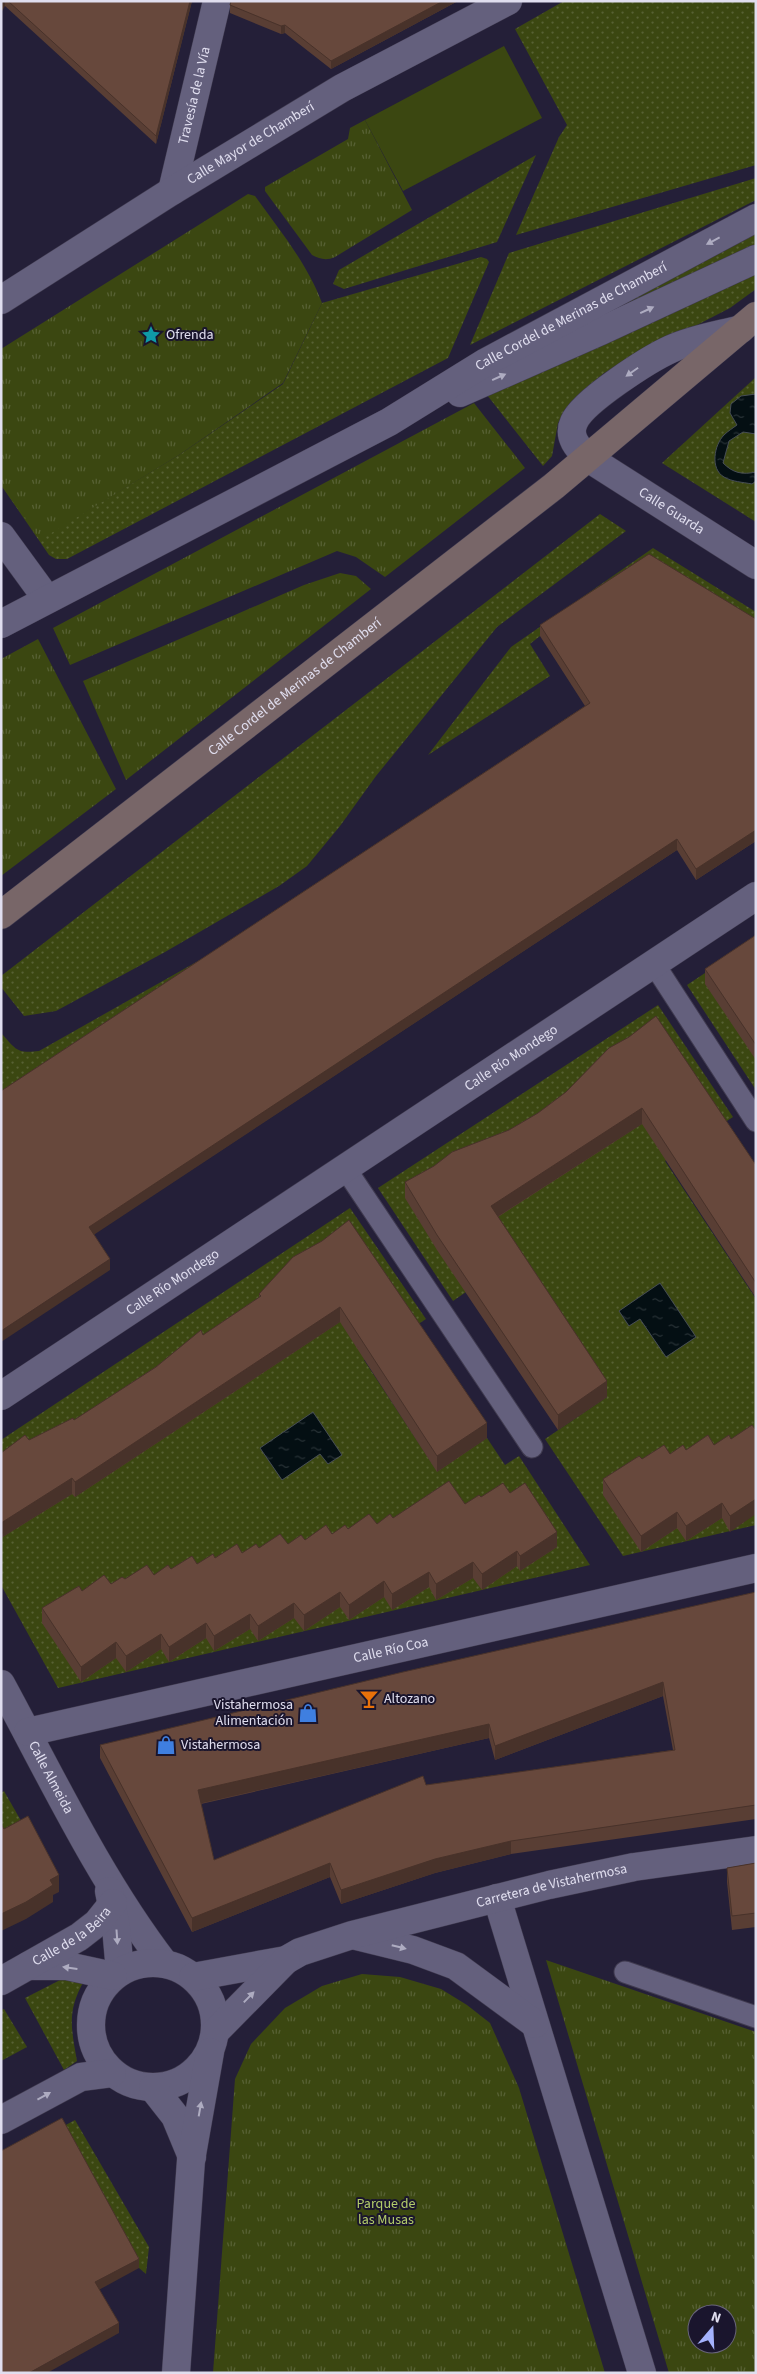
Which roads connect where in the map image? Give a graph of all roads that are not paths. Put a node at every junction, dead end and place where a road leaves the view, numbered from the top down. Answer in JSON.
{"nodes":[{"id":1,"x":217,"y":1,"type":"edge"},
{"id":2,"x":499,"y":3,"type":"edge"},
{"id":3,"x":172,"y":191,"type":"junction"},
{"id":4,"x":756,"y":218,"type":"edge"},
{"id":5,"x":756,"y":259,"type":"edge"},
{"id":6,"x":1,"y":300,"type":"edge"},
{"id":7,"x":748,"y":322,"type":"edge"},
{"id":8,"x":389,"y":422,"type":"junction"},
{"id":9,"x":588,"y":458,"type":"junction"},
{"id":10,"x":1,"y":536,"type":"edge"},
{"id":11,"x":756,"y":564,"type":"edge"},
{"id":12,"x":47,"y":599,"type":"junction"},
{"id":13,"x":1,"y":624,"type":"edge"},
{"id":14,"x":756,"y":896,"type":"edge"},
{"id":15,"x":1,"y":915,"type":"edge"},
{"id":16,"x":654,"y":964,"type":"junction"},
{"id":17,"x":756,"y":1121,"type":"edge"},
{"id":18,"x":345,"y":1168,"type":"junction"},
{"id":19,"x":1,"y":1396,"type":"edge"},
{"id":20,"x":532,"y":1447,"type":"dead end"},
{"id":21,"x":756,"y":1568,"type":"edge"},
{"id":22,"x":1,"y":1684,"type":"edge"},
{"id":23,"x":28,"y":1732,"type":"junction"},
{"id":24,"x":756,"y":1850,"type":"edge"},
{"id":25,"x":103,"y":1871,"type":"junction"},
{"id":26,"x":497,"y":1898,"type":"junction"},
{"id":27,"x":113,"y":1902,"type":"junction"},
{"id":28,"x":352,"y":1935,"type":"junction"},
{"id":29,"x":286,"y":1960,"type":"junction"},
{"id":30,"x":164,"y":1963,"type":"junction"},
{"id":31,"x":26,"y":1966,"type":"junction"},
{"id":32,"x":625,"y":1972,"type":"dead end"},
{"id":33,"x":116,"y":1974,"type":"junction"},
{"id":34,"x":193,"y":1977,"type":"junction"},
{"id":35,"x":1,"y":1981,"type":"edge"},
{"id":36,"x":756,"y":2017,"type":"edge"},
{"id":37,"x":535,"y":2024,"type":"junction"},
{"id":38,"x":213,"y":2042,"type":"junction"},
{"id":39,"x":112,"y":2073,"type":"junction"},
{"id":40,"x":154,"y":2088,"type":"junction"},
{"id":41,"x":1,"y":2120,"type":"edge"},
{"id":42,"x":192,"y":2157,"type":"junction"},
{"id":43,"x":176,"y":2373,"type":"edge"},
{"id":44,"x":642,"y":2373,"type":"edge"}],
"edges":[{"from":1,"to":3,"type":"street","name":"Travesía de la Vía"},
{"from":2,"to":3,"type":"street","name":"Calle Mayor de Chamberí"},
{"from":3,"to":6,"type":"street","name":"Calle Mayor de Chamberí"},
{"from":4,"to":8,"type":"street","name":"Calle Cordel de Merinas de Chamberí","one_way":true},
{"from":8,"to":5,"type":"street","name":"Calle Cordel de Merinas de Chamberí","one_way":true},
{"from":7,"to":9,"type":"main road","name":"Calle Cordel de Merinas de Chamberí"},
{"from":7,"to":9,"type":"street","name":"Calle Cordel de Merinas de Chamberí","one_way":true},
{"from":8,"to":12,"type":"street","name":"Calle Cordel de Merinas de Chamberí"},
{"from":9,"to":11,"type":"street","name":"Calle Guarda"},
{"from":9,"to":15,"type":"main road","name":"Calle Cordel de Merinas de Chamberí"},
{"from":10,"to":12,"type":"street"},
{"from":12,"to":13,"type":"street","name":"Calle Cordel de Merinas de Chamberí"},
{"from":14,"to":16,"type":"street","name":"Calle Río Mondego"},
{"from":16,"to":17,"type":"street"},
{"from":16,"to":18,"type":"street","name":"Calle Río Mondego"},
{"from":18,"to":19,"type":"street","name":"Calle Río Mondego"},
{"from":18,"to":20,"type":"street"},
{"from":21,"to":23,"type":"street","name":"Calle Río Coa"},
{"from":22,"to":23,"type":"street","name":"Calle Almeida"},
{"from":23,"to":25,"type":"street","name":"Calle Almeida"},
{"from":24,"to":26,"type":"street","name":"Carretera de Vistahermosa"},
{"from":25,"to":27,"type":"street","name":"Calle Almeida"},
{"from":25,"to":30,"type":"street","name":"Calle Almeida"},
{"from":26,"to":28,"type":"street","name":"Carretera de Vistahermosa"},
{"from":26,"to":37,"type":"street"},
{"from":27,"to":31,"type":"street","name":"Calle de la Beira"},
{"from":27,"to":33,"type":"street","name":"Calle Almeida","one_way":true},
{"from":28,"to":29,"type":"street","name":"Carretera de Vistahermosa"},
{"from":28,"to":37,"type":"street","one_way":true},
{"from":29,"to":34,"type":"street","name":"Carretera de Vistahermosa"},
{"from":38,"to":29,"type":"street","name":"Carretera de Vistahermosa","one_way":true},
{"from":30,"to":33,"type":"street"},
{"from":30,"to":34,"type":"street"},
{"from":33,"to":31,"type":"street","name":"Calle de la Beira","one_way":true},
{"from":31,"to":35,"type":"street","name":"Calle de la Beira"},
{"from":32,"to":36,"type":"street"},
{"from":33,"to":39,"type":"street"},
{"from":34,"to":38,"type":"street"},
{"from":37,"to":44,"type":"street"},
{"from":38,"to":40,"type":"street"},
{"from":42,"to":38,"type":"street","one_way":true},
{"from":39,"to":40,"type":"street"},
{"from":41,"to":39,"type":"street","one_way":true},
{"from":40,"to":42,"type":"street"},
{"from":42,"to":43,"type":"street"}]}
